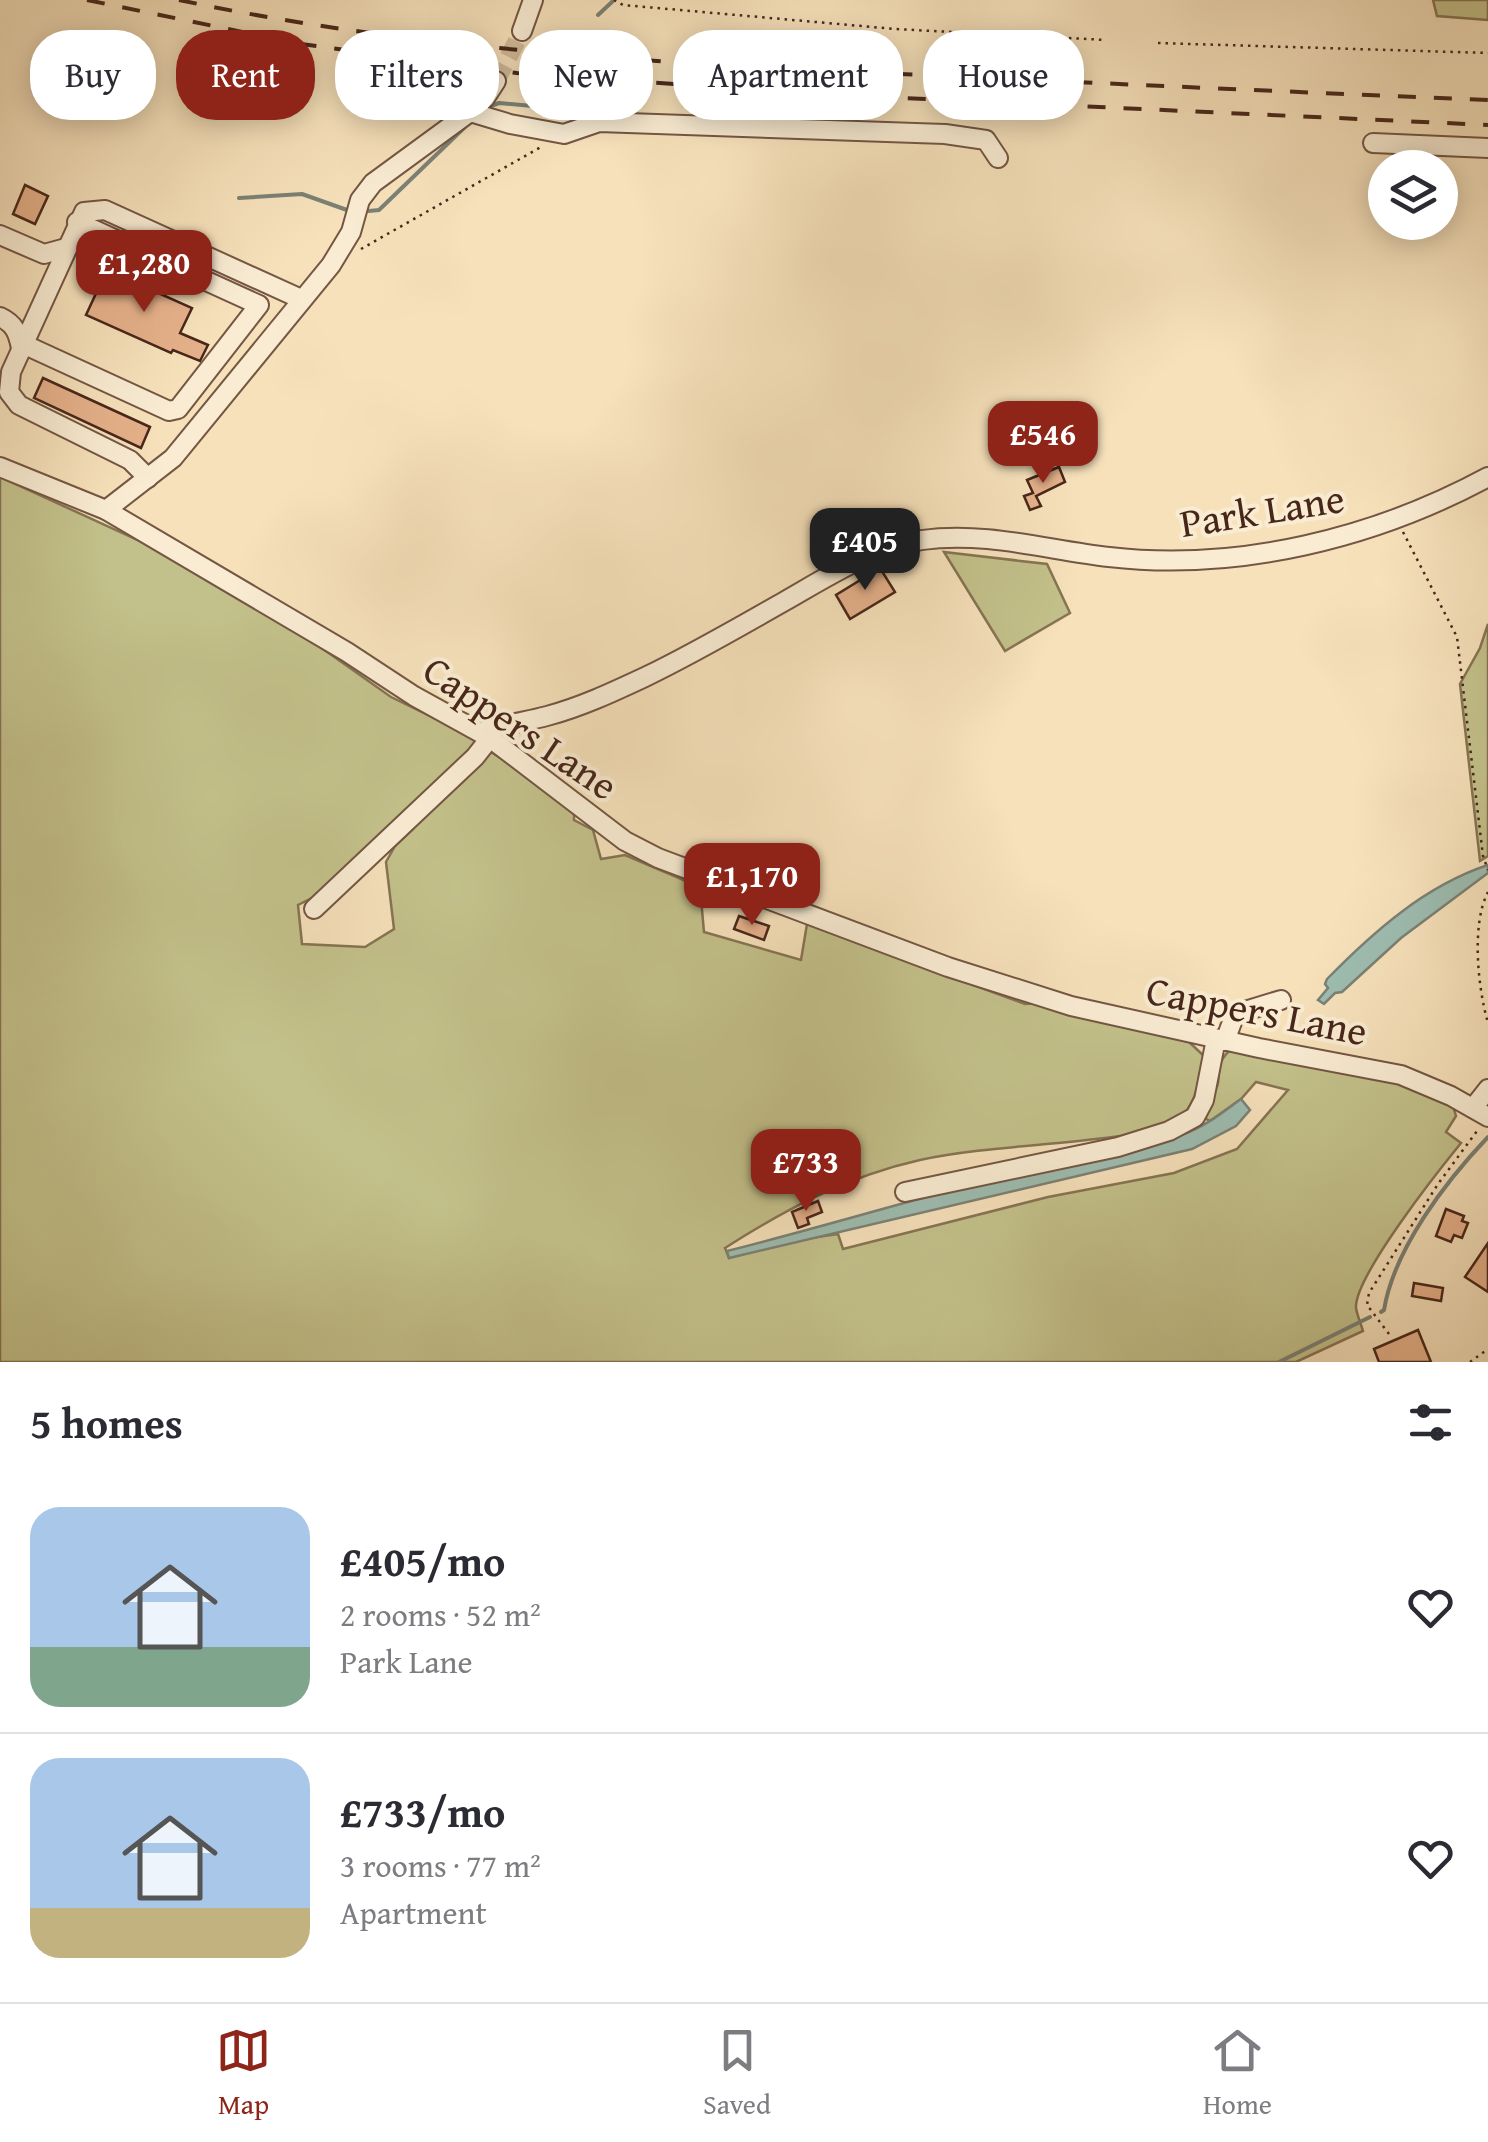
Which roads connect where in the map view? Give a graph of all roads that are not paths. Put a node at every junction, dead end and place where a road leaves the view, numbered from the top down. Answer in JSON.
{"nodes":[{"id":1,"x":533,"y":0,"type":"edge"},
{"id":2,"x":522,"y":30,"type":"tunnel mouth"},
{"id":3,"x":459,"y":120,"type":"edge"},
{"id":4,"x":497,"y":120,"type":"edge"},
{"id":5,"x":1373,"y":143,"type":"dead end"},
{"id":6,"x":1488,"y":148,"type":"edge"},
{"id":7,"x":998,"y":158,"type":"dead end"},
{"id":8,"x":78,"y":222,"type":"junction"},
{"id":9,"x":0,"y":235,"type":"edge"},
{"id":10,"x":66,"y":248,"type":"junction"},
{"id":11,"x":301,"y":299,"type":"junction"},
{"id":12,"x":0,"y":317,"type":"edge"},
{"id":13,"x":22,"y":346,"type":"junction"},
{"id":14,"x":6,"y":397,"type":"edge"},
{"id":15,"x":0,"y":466,"type":"edge"},
{"id":16,"x":1488,"y":477,"type":"edge"},
{"id":17,"x":148,"y":478,"type":"junction"},
{"id":18,"x":106,"y":510,"type":"junction"},
{"id":19,"x":486,"y":736,"type":"junction"},
{"id":20,"x":314,"y":909,"type":"dead end"},
{"id":21,"x":1281,"y":1000,"type":"dead end"},
{"id":22,"x":1220,"y":1040,"type":"junction"},
{"id":23,"x":1488,"y":1090,"type":"edge"},
{"id":24,"x":1483,"y":1114,"type":"edge"},
{"id":25,"x":905,"y":1192,"type":"dead end"}],
"edges":[{"from":1,"to":2,"type":"street"},
{"from":3,"to":11,"type":"street"},
{"from":4,"to":7,"type":"street"},
{"from":5,"to":6,"type":"street"},
{"from":8,"to":10,"type":"street"},
{"from":8,"to":11,"type":"street"},
{"from":8,"to":13,"type":"street"},
{"from":9,"to":10,"type":"street"},
{"from":10,"to":13,"type":"street"},
{"from":11,"to":17,"type":"street"},
{"from":12,"to":13,"type":"street"},
{"from":13,"to":14,"type":"street"},
{"from":14,"to":17,"type":"street"},
{"from":15,"to":18,"type":"street","name":"Cappers Lane"},
{"from":16,"to":19,"type":"street","name":"Park Lane"},
{"from":17,"to":18,"type":"street"},
{"from":18,"to":19,"type":"street","name":"Cappers Lane"},
{"from":19,"to":20,"type":"street"},
{"from":19,"to":22,"type":"street","name":"Cappers Lane"},
{"from":21,"to":22,"type":"street"},
{"from":22,"to":24,"type":"street","name":"Cappers Lane"},
{"from":22,"to":25,"type":"street"},
{"from":23,"to":24,"type":"street"}]}
